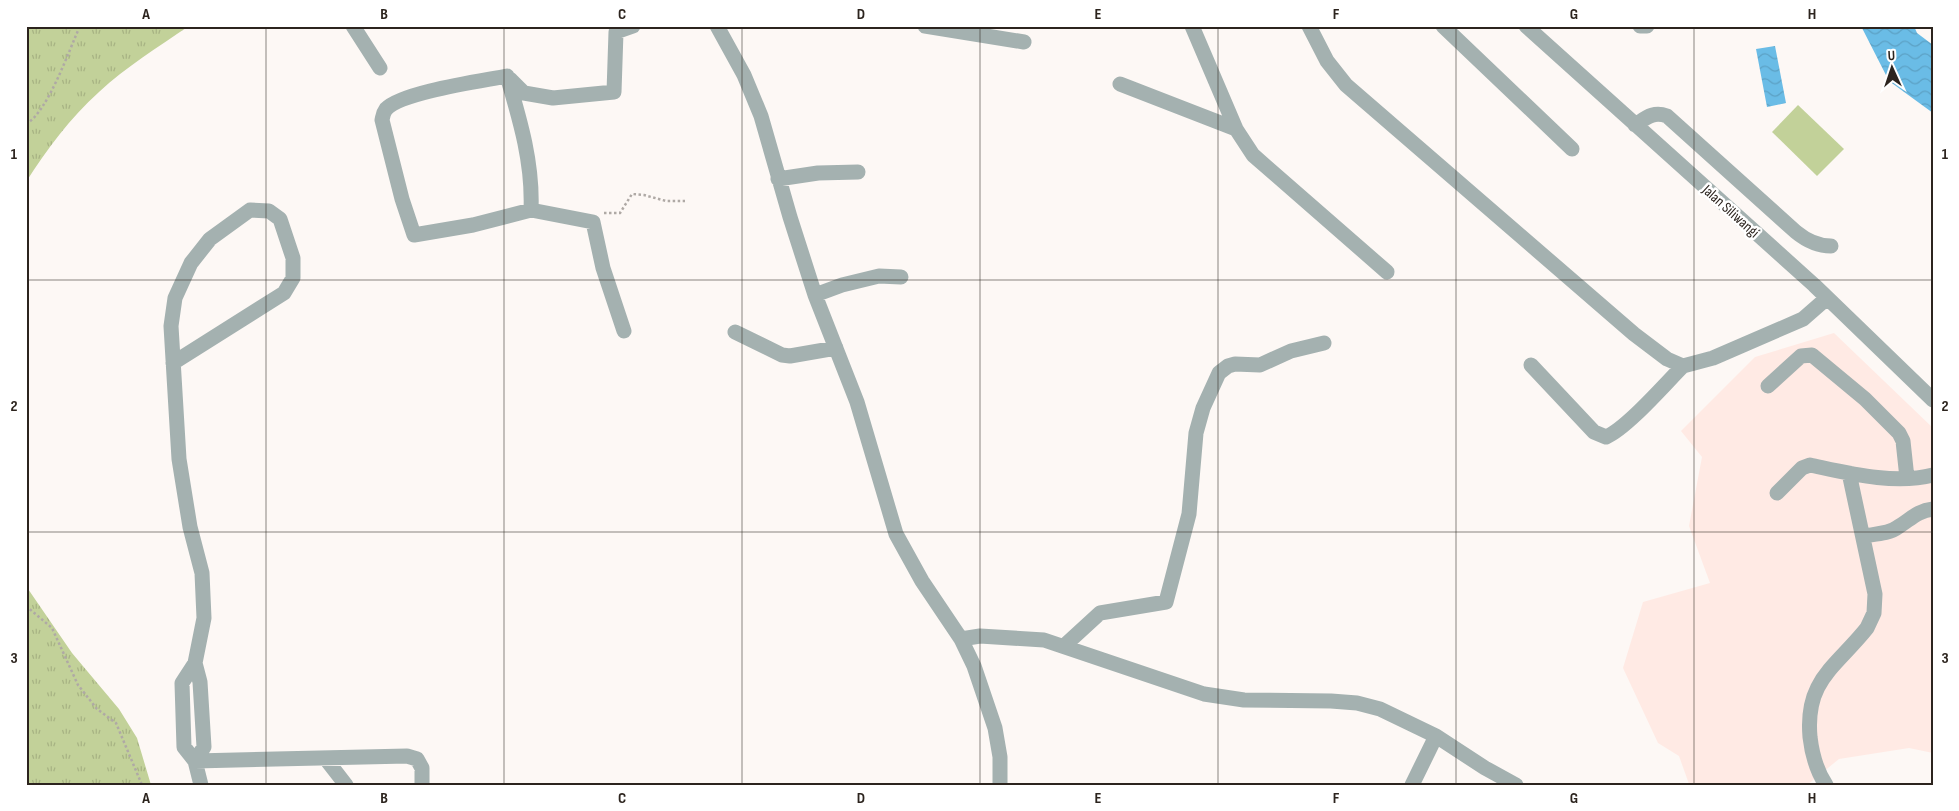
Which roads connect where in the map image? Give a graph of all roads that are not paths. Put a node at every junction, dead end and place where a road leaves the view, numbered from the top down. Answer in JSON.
{"nodes":[{"id":1,"x":353,"y":26,"type":"edge"},
{"id":2,"x":633,"y":26,"type":"edge"},
{"id":3,"x":717,"y":26,"type":"edge"},
{"id":4,"x":925,"y":26,"type":"edge"},
{"id":5,"x":1192,"y":26,"type":"edge"},
{"id":6,"x":1309,"y":26,"type":"edge"},
{"id":7,"x":1443,"y":26,"type":"edge"},
{"id":8,"x":1526,"y":26,"type":"edge"},
{"id":9,"x":1640,"y":26,"type":"edge"},
{"id":10,"x":1647,"y":26,"type":"edge"},
{"id":11,"x":1024,"y":42,"type":"dead end"},
{"id":12,"x":380,"y":68,"type":"dead end"},
{"id":13,"x":507,"y":76,"type":"junction"},
{"id":14,"x":1120,"y":84,"type":"dead end"},
{"id":15,"x":1634,"y":125,"type":"junction"},
{"id":16,"x":1236,"y":129,"type":"junction"},
{"id":17,"x":1572,"y":148,"type":"dead end"},
{"id":18,"x":858,"y":172,"type":"dead end"},
{"id":19,"x":778,"y":178,"type":"junction"},
{"id":20,"x":531,"y":210,"type":"junction"},
{"id":21,"x":1831,"y":246,"type":"dead end"},
{"id":22,"x":1387,"y":272,"type":"dead end"},
{"id":23,"x":901,"y":277,"type":"dead end"},
{"id":24,"x":815,"y":294,"type":"junction"},
{"id":25,"x":1827,"y":298,"type":"junction"},
{"id":26,"x":624,"y":331,"type":"dead end"},
{"id":27,"x":735,"y":332,"type":"dead end"},
{"id":28,"x":1324,"y":343,"type":"dead end"},
{"id":29,"x":836,"y":348,"type":"junction"},
{"id":30,"x":172,"y":363,"type":"junction"},
{"id":31,"x":1531,"y":365,"type":"dead end"},
{"id":32,"x":1683,"y":366,"type":"junction"},
{"id":33,"x":1768,"y":386,"type":"dead end"},
{"id":34,"x":1933,"y":400,"type":"edge"},
{"id":35,"x":1849,"y":472,"type":"junction"},
{"id":36,"x":1933,"y":475,"type":"edge"},
{"id":37,"x":1907,"y":478,"type":"junction"},
{"id":38,"x":1777,"y":493,"type":"dead end"},
{"id":39,"x":1933,"y":509,"type":"edge"},
{"id":40,"x":1864,"y":536,"type":"junction"},
{"id":41,"x":962,"y":640,"type":"junction"},
{"id":42,"x":1064,"y":646,"type":"junction"},
{"id":43,"x":1436,"y":736,"type":"junction"},
{"id":44,"x":325,"y":758,"type":"junction"},
{"id":45,"x":195,"y":761,"type":"junction"},
{"id":46,"x":201,"y":785,"type":"edge"},
{"id":47,"x":346,"y":785,"type":"edge"},
{"id":48,"x":422,"y":785,"type":"edge"},
{"id":49,"x":1000,"y":785,"type":"edge"},
{"id":50,"x":1412,"y":785,"type":"edge"},
{"id":51,"x":1516,"y":785,"type":"edge"},
{"id":52,"x":1826,"y":785,"type":"edge"}],
"edges":[{"from":1,"to":12,"type":"street"},
{"from":2,"to":13,"type":"street"},
{"from":3,"to":19,"type":"street"},
{"from":4,"to":11,"type":"street"},
{"from":5,"to":16,"type":"street"},
{"from":6,"to":32,"type":"street"},
{"from":7,"to":17,"type":"street"},
{"from":8,"to":15,"type":"street","name":"Jalan Siliwangi"},
{"from":9,"to":10,"type":"street"},
{"from":13,"to":20,"type":"street"},
{"from":13,"to":20,"type":"street"},
{"from":14,"to":16,"type":"street"},
{"from":15,"to":21,"type":"street"},
{"from":15,"to":25,"type":"street","name":"Jalan Siliwangi"},
{"from":16,"to":22,"type":"street"},
{"from":18,"to":19,"type":"street"},
{"from":19,"to":24,"type":"street"},
{"from":20,"to":26,"type":"street"},
{"from":23,"to":24,"type":"street"},
{"from":24,"to":29,"type":"street"},
{"from":25,"to":32,"type":"street"},
{"from":25,"to":34,"type":"street","name":"Jalan Siliwangi"},
{"from":27,"to":29,"type":"street"},
{"from":28,"to":42,"type":"street"},
{"from":29,"to":41,"type":"street"},
{"from":30,"to":30,"type":"street"},
{"from":30,"to":45,"type":"street"},
{"from":31,"to":32,"type":"street"},
{"from":33,"to":37,"type":"street"},
{"from":35,"to":37,"type":"street"},
{"from":35,"to":38,"type":"street"},
{"from":35,"to":40,"type":"street"},
{"from":36,"to":37,"type":"street"},
{"from":39,"to":40,"type":"street"},
{"from":40,"to":52,"type":"street"},
{"from":41,"to":42,"type":"street"},
{"from":41,"to":49,"type":"street"},
{"from":42,"to":43,"type":"street"},
{"from":43,"to":50,"type":"street"},
{"from":43,"to":51,"type":"street"},
{"from":44,"to":45,"type":"street"},
{"from":44,"to":47,"type":"street"},
{"from":44,"to":48,"type":"street"},
{"from":45,"to":46,"type":"street"}]}
